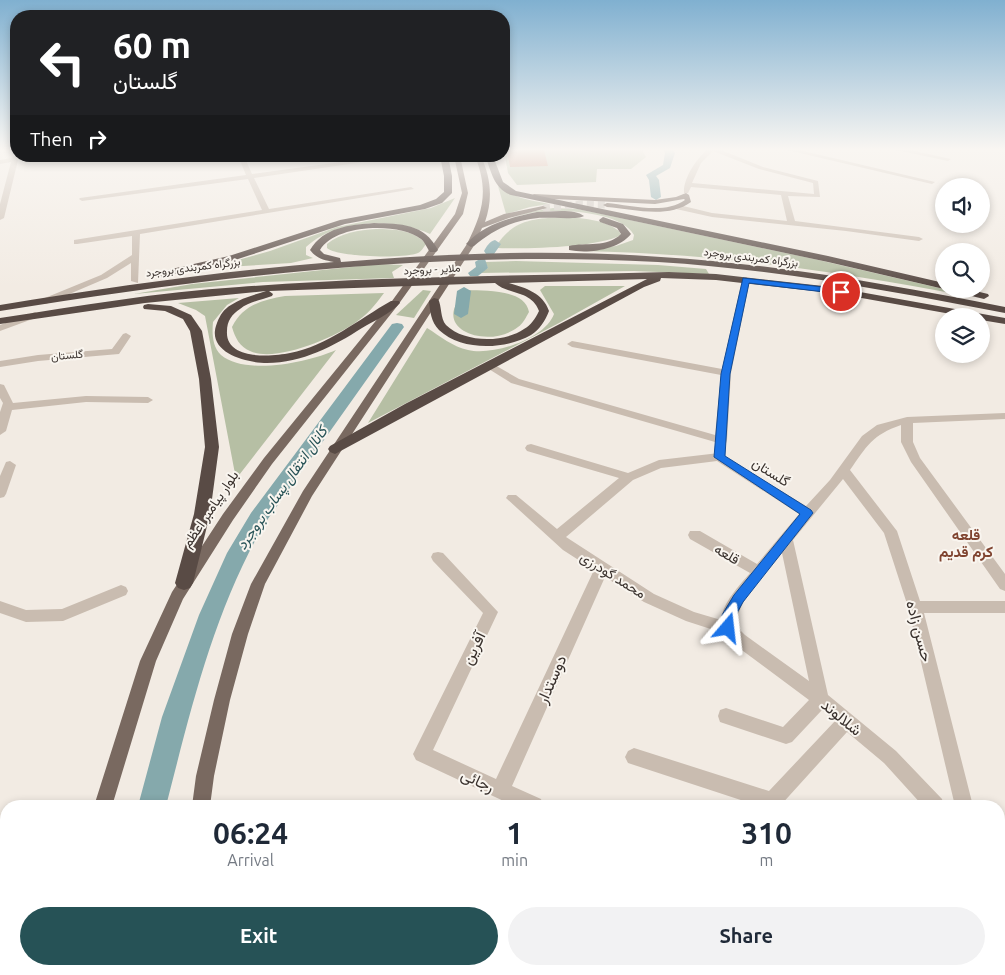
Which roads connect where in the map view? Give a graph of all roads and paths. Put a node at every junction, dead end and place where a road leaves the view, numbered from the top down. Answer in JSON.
{"nodes":[{"id":1,"x":686,"y":195,"type":"edge"},
{"id":2,"x":110,"y":196,"type":"edge"},
{"id":3,"x":258,"y":196,"type":"edge"},
{"id":4,"x":364,"y":196,"type":"edge"},
{"id":5,"x":445,"y":196,"type":"edge"},
{"id":6,"x":463,"y":196,"type":"edge"},
{"id":7,"x":488,"y":196,"type":"edge"},
{"id":8,"x":526,"y":196,"type":"edge"},
{"id":9,"x":532,"y":196,"type":"edge"},
{"id":10,"x":685,"y":196,"type":"edge"},
{"id":11,"x":785,"y":196,"type":"edge"},
{"id":12,"x":82,"y":199,"type":"dead end"},
{"id":13,"x":2,"y":203,"type":"edge"},
{"id":14,"x":607,"y":205,"type":"tunnel mouth"},
{"id":15,"x":679,"y":207,"type":"junction"},
{"id":16,"x":544,"y":208,"type":"tunnel mouth"},
{"id":17,"x":266,"y":211,"type":"junction"},
{"id":18,"x":0,"y":218,"type":"edge"},
{"id":19,"x":792,"y":224,"type":"junction"},
{"id":20,"x":480,"y":227,"type":"junction"},
{"id":21,"x":136,"y":232,"type":"junction"},
{"id":22,"x":919,"y":239,"type":"dead end"},
{"id":23,"x":77,"y":242,"type":"dead end"},
{"id":24,"x":471,"y":244,"type":"junction"},
{"id":25,"x":433,"y":250,"type":"junction"},
{"id":26,"x":136,"y":255,"type":"junction"},
{"id":27,"x":491,"y":256,"type":"junction"},
{"id":28,"x":391,"y":261,"type":"junction"},
{"id":29,"x":669,"y":275,"type":"junction"},
{"id":30,"x":487,"y":279,"type":"junction"},
{"id":31,"x":746,"y":280,"type":"junction"},
{"id":32,"x":135,"y":281,"type":"junction"},
{"id":33,"x":380,"y":284,"type":"joint"},
{"id":34,"x":935,"y":284,"type":"edge"},
{"id":35,"x":315,"y":285,"type":"junction"},
{"id":36,"x":990,"y":297,"type":"edge"},
{"id":37,"x":1005,"y":300,"type":"edge"},
{"id":38,"x":434,"y":301,"type":"junction"},
{"id":39,"x":43,"y":302,"type":"junction"},
{"id":40,"x":395,"y":303,"type":"junction"},
{"id":41,"x":0,"y":308,"type":"edge"},
{"id":42,"x":935,"y":308,"type":"edge"},
{"id":43,"x":74,"y":310,"type":"junction"},
{"id":44,"x":1005,"y":310,"type":"edge"},
{"id":45,"x":36,"y":315,"type":"junction"},
{"id":46,"x":990,"y":318,"type":"edge"},
{"id":47,"x":0,"y":321,"type":"edge"},
{"id":48,"x":1005,"y":321,"type":"edge"},
{"id":49,"x":0,"y":328,"type":"edge"},
{"id":50,"x":126,"y":336,"type":"dead end"},
{"id":51,"x":572,"y":344,"type":"dead end"},
{"id":52,"x":0,"y":364,"type":"edge"},
{"id":53,"x":489,"y":366,"type":"junction"},
{"id":54,"x":726,"y":374,"type":"junction"},
{"id":55,"x":0,"y":387,"type":"edge"},
{"id":56,"x":148,"y":400,"type":"dead end"},
{"id":57,"x":7,"y":407,"type":"junction"},
{"id":58,"x":1005,"y":416,"type":"edge"},
{"id":59,"x":907,"y":420,"type":"junction"},
{"id":60,"x":0,"y":431,"type":"edge"},
{"id":61,"x":721,"y":440,"type":"junction"},
{"id":62,"x":531,"y":448,"type":"dead end"},
{"id":63,"x":335,"y":449,"type":"junction"},
{"id":64,"x":719,"y":457,"type":"junction"},
{"id":65,"x":10,"y":465,"type":"dead end"},
{"id":66,"x":843,"y":470,"type":"junction"},
{"id":67,"x":629,"y":477,"type":"junction"},
{"id":68,"x":0,"y":494,"type":"edge"},
{"id":69,"x":512,"y":498,"type":"dead end"},
{"id":70,"x":807,"y":513,"type":"junction"},
{"id":71,"x":695,"y":535,"type":"dead end"},
{"id":72,"x":558,"y":536,"type":"junction"},
{"id":73,"x":786,"y":539,"type":"junction"},
{"id":74,"x":438,"y":557,"type":"dead end"},
{"id":75,"x":602,"y":568,"type":"junction"},
{"id":76,"x":758,"y":572,"type":"junction"},
{"id":77,"x":184,"y":583,"type":"junction"},
{"id":78,"x":1005,"y":584,"type":"edge"},
{"id":79,"x":121,"y":591,"type":"dead end"},
{"id":80,"x":0,"y":607,"type":"edge"},
{"id":81,"x":915,"y":607,"type":"junction"},
{"id":82,"x":1005,"y":607,"type":"edge"},
{"id":83,"x":734,"y":634,"type":"junction"},
{"id":84,"x":821,"y":699,"type":"junction"},
{"id":85,"x":726,"y":716,"type":"dead end"},
{"id":86,"x":846,"y":721,"type":"junction"},
{"id":87,"x":422,"y":754,"type":"joint"},
{"id":88,"x":634,"y":757,"type":"dead end"},
{"id":89,"x":500,"y":790,"type":"junction"},
{"id":90,"x":105,"y":800,"type":"edge"},
{"id":91,"x":202,"y":800,"type":"edge"},
{"id":92,"x":521,"y":800,"type":"edge"},
{"id":93,"x":758,"y":800,"type":"edge"},
{"id":94,"x":774,"y":800,"type":"edge"},
{"id":95,"x":928,"y":800,"type":"edge"},
{"id":96,"x":963,"y":800,"type":"edge"}],
"edges":[{"from":1,"to":15,"type":"main road"},
{"from":2,"to":12,"type":"street"},
{"from":3,"to":17,"type":"street"},
{"from":4,"to":17,"type":"street"},
{"from":5,"to":32,"type":"highway"},
{"from":6,"to":25,"type":"main road","name":"بلوار پیامبر اعظم"},
{"from":7,"to":20,"type":"main road"},
{"from":8,"to":34,"type":"highway"},
{"from":9,"to":10,"type":"main road"},
{"from":11,"to":19,"type":"street"},
{"from":13,"to":18,"type":"street"},
{"from":14,"to":15,"type":"main road"},
{"from":15,"to":19,"type":"street"},
{"from":16,"to":20,"type":"main road"},
{"from":17,"to":21,"type":"street"},
{"from":19,"to":22,"type":"street"},
{"from":20,"to":24,"type":"main road"},
{"from":21,"to":23,"type":"street"},
{"from":21,"to":26,"type":"street"},
{"from":24,"to":27,"type":"highway"},
{"from":24,"to":38,"type":"main road"},
{"from":25,"to":28,"type":"highway"},
{"from":25,"to":40,"type":"main road","name":"بلوار پیامبر اعظم"},
{"from":26,"to":32,"type":"street"},
{"from":26,"to":39,"type":"street"},
{"from":27,"to":28,"type":"highway","name":"ملایر - بروجرد"},
{"from":27,"to":44,"type":"highway","name":"بزرگراه کمربندی بروجرد"},
{"from":28,"to":39,"type":"highway","name":"بزرگراه کمربندی بروجرد"},
{"from":29,"to":30,"type":"highway","name":"بزرگراه کمربندی بروجرد"},
{"from":29,"to":31,"type":"highway","name":"بزرگراه کمربندی بروجرد"},
{"from":29,"to":53,"type":"highway"},
{"from":30,"to":33,"type":"highway","name":"ملایر - بروجرد"},
{"from":30,"to":38,"type":"highway"},
{"from":31,"to":42,"type":"highway","name":"بزرگراه کمربندی بروجرد"},
{"from":31,"to":54,"type":"street"},
{"from":32,"to":39,"type":"highway"},
{"from":33,"to":35,"type":"highway","name":"بزرگراه کمربندی بروجرد"},
{"from":35,"to":40,"type":"highway"},
{"from":35,"to":43,"type":"highway","name":"بزرگراه کمربندی بروجرد"},
{"from":36,"to":37,"type":"highway"},
{"from":38,"to":63,"type":"main road"},
{"from":39,"to":41,"type":"highway","name":"بزرگراه کمربندی بروجرد"},
{"from":40,"to":77,"type":"main road","name":"بلوار پیامبر اعظم"},
{"from":43,"to":45,"type":"highway","name":"بزرگراه کمربندی بروجرد"},
{"from":43,"to":77,"type":"highway"},
{"from":45,"to":47,"type":"highway","name":"بزرگراه کمربندی بروجرد"},
{"from":45,"to":49,"type":"street"},
{"from":46,"to":48,"type":"highway","name":"بزرگراه کمربندی بروجرد"},
{"from":50,"to":52,"type":"street","name":"گلستان"},
{"from":51,"to":54,"type":"street"},
{"from":53,"to":61,"type":"street"},
{"from":53,"to":63,"type":"highway"},
{"from":54,"to":61,"type":"street"},
{"from":55,"to":57,"type":"street"},
{"from":56,"to":57,"type":"street"},
{"from":57,"to":60,"type":"street"},
{"from":58,"to":59,"type":"street"},
{"from":59,"to":66,"type":"street"},
{"from":59,"to":78,"type":"street"},
{"from":61,"to":64,"type":"street"},
{"from":62,"to":67,"type":"street"},
{"from":63,"to":91,"type":"main road"},
{"from":64,"to":67,"type":"street"},
{"from":64,"to":70,"type":"street","name":"گلستان"},
{"from":65,"to":68,"type":"street"},
{"from":66,"to":70,"type":"street"},
{"from":66,"to":81,"type":"street","name":"حسن زاده"},
{"from":67,"to":72,"type":"street"},
{"from":69,"to":72,"type":"street","name":"محمد گودرزی"},
{"from":70,"to":73,"type":"street"},
{"from":71,"to":76,"type":"street","name":"قلعه"},
{"from":72,"to":75,"type":"street","name":"محمد گودرزی"},
{"from":73,"to":76,"type":"street"},
{"from":73,"to":84,"type":"street"},
{"from":74,"to":87,"type":"street","name":"آفرین"},
{"from":75,"to":83,"type":"street","name":"محمد گودرزی"},
{"from":75,"to":89,"type":"street","name":"دوستدار"},
{"from":76,"to":83,"type":"street"},
{"from":77,"to":90,"type":"main road","name":"بلوار پیامبر اعظم"},
{"from":79,"to":80,"type":"street"},
{"from":81,"to":82,"type":"street"},
{"from":81,"to":96,"type":"street","name":"حسن زاده"},
{"from":83,"to":84,"type":"street","name":"شلالوند"},
{"from":84,"to":85,"type":"street"},
{"from":84,"to":86,"type":"street","name":"شلالوند"},
{"from":86,"to":94,"type":"street"},
{"from":86,"to":95,"type":"street","name":"شلالوند"},
{"from":87,"to":89,"type":"street","name":"رجائی"},
{"from":88,"to":93,"type":"street"},
{"from":89,"to":92,"type":"street","name":"رجائی"}]}
